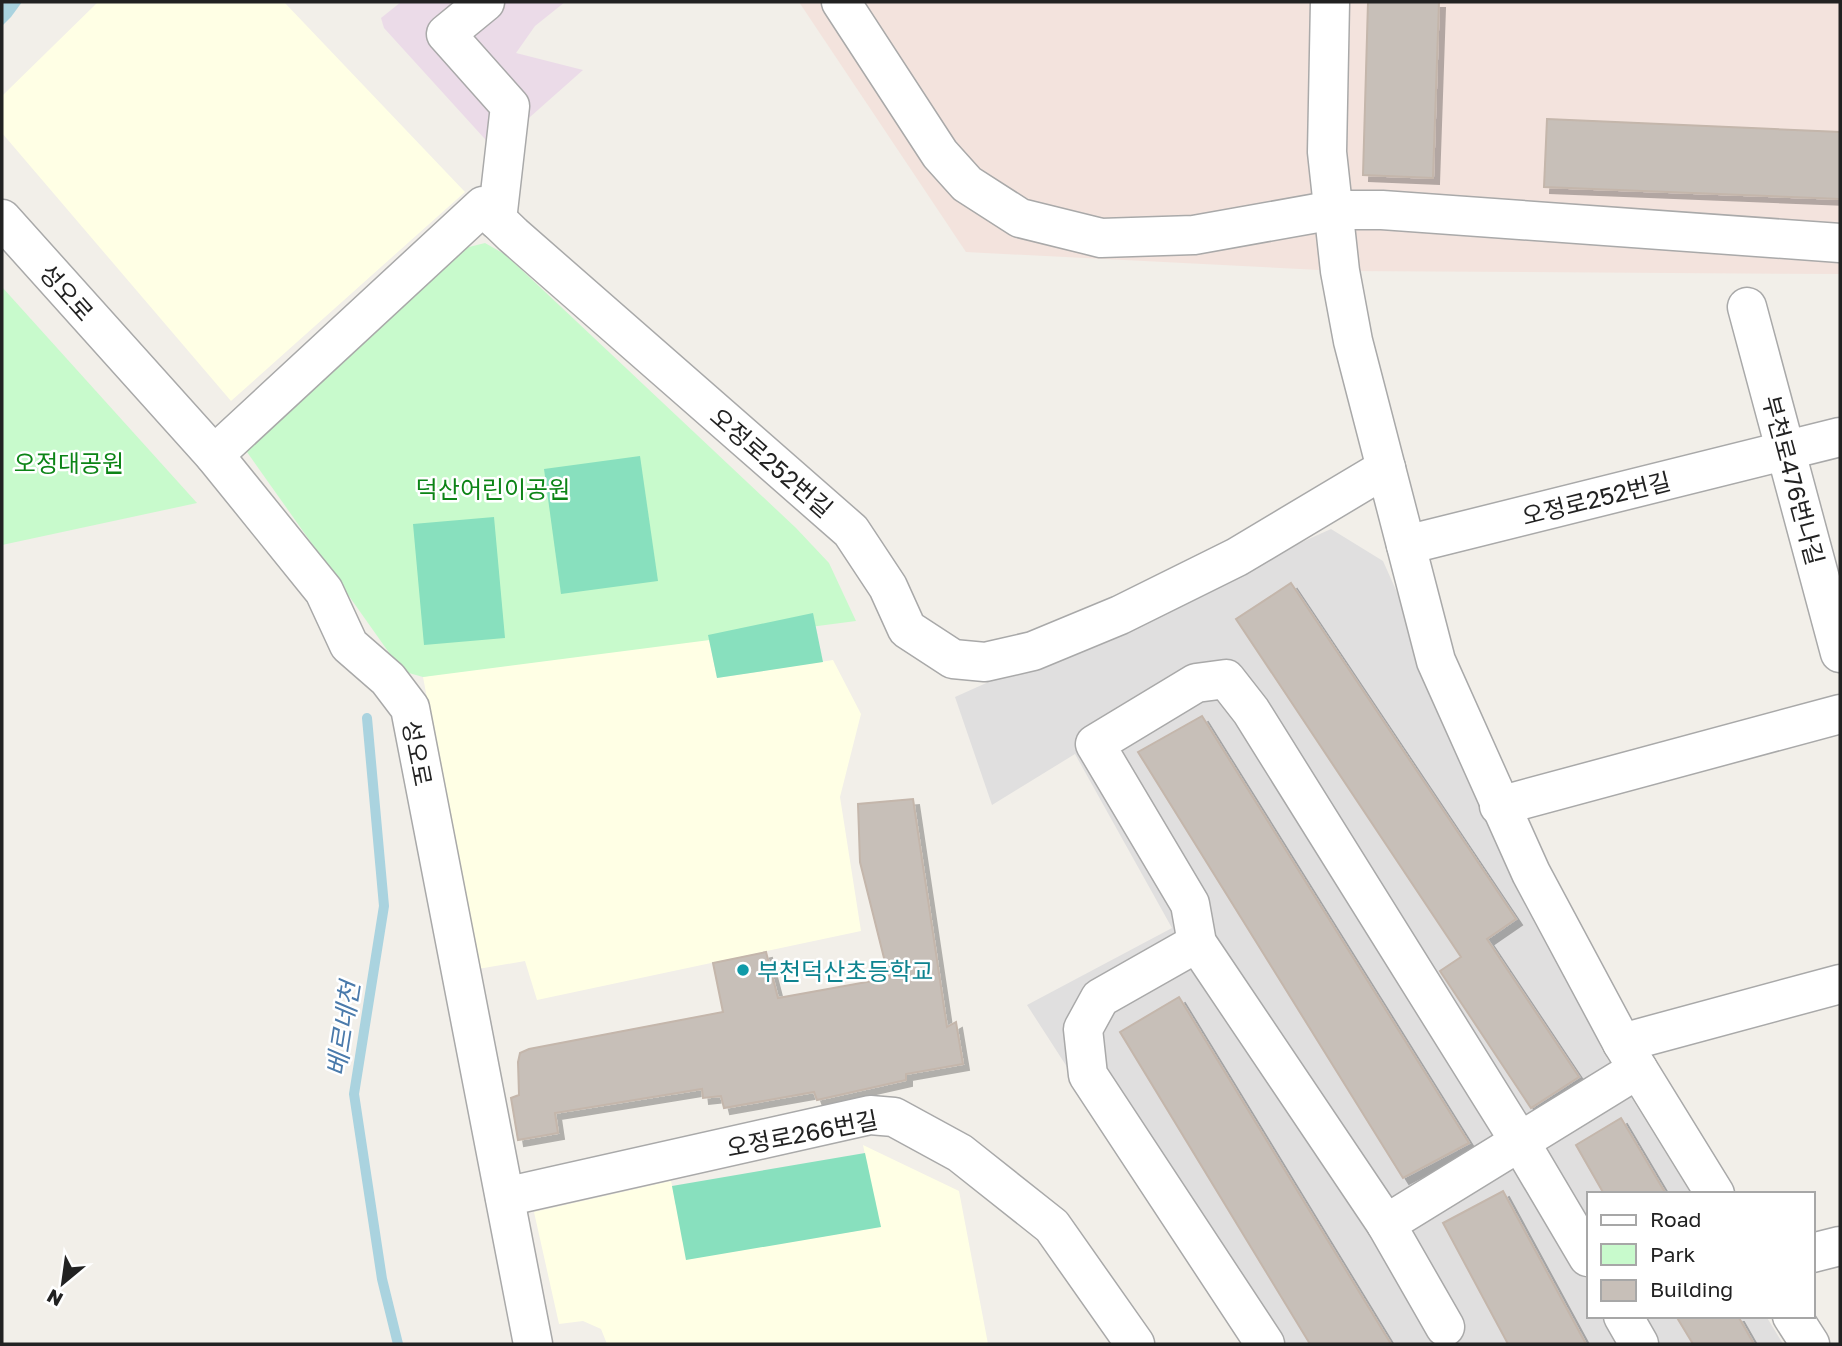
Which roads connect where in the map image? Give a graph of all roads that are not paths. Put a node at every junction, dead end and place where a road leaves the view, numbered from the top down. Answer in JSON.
{"nodes":[{"id":1,"x":485,"y":2,"type":"edge"},
{"id":2,"x":841,"y":2,"type":"edge"},
{"id":3,"x":1331,"y":2,"type":"edge"},
{"id":4,"x":1334,"y":210,"type":"junction"},
{"id":5,"x":2,"y":219,"type":"edge"},
{"id":6,"x":497,"y":220,"type":"junction"},
{"id":7,"x":1840,"y":243,"type":"edge"},
{"id":8,"x":1747,"y":307,"type":"dead end"},
{"id":9,"x":1840,"y":437,"type":"edge"},
{"id":10,"x":1786,"y":452,"type":"junction"},
{"id":11,"x":214,"y":455,"type":"junction"},
{"id":12,"x":1386,"y":468,"type":"junction"},
{"id":13,"x":1406,"y":545,"type":"junction"},
{"id":14,"x":1840,"y":653,"type":"edge"},
{"id":15,"x":1840,"y":714,"type":"edge"},
{"id":16,"x":1499,"y":806,"type":"junction"},
{"id":17,"x":1197,"y":943,"type":"junction"},
{"id":18,"x":1840,"y":984,"type":"edge"},
{"id":19,"x":1630,"y":1056,"type":"junction"},
{"id":20,"x":1520,"y":1142,"type":"junction"},
{"id":21,"x":1714,"y":1192,"type":"edge"},
{"id":22,"x":505,"y":1197,"type":"junction"},
{"id":23,"x":1386,"y":1224,"type":"junction"},
{"id":24,"x":1840,"y":1246,"type":"edge"},
{"id":25,"x":1814,"y":1252,"type":"edge"},
{"id":26,"x":1587,"y":1255,"type":"edge"},
{"id":27,"x":1624,"y":1318,"type":"edge"},
{"id":28,"x":1793,"y":1318,"type":"edge"},
{"id":29,"x":1445,"y":1326,"type":"dead end"},
{"id":30,"x":533,"y":1344,"type":"edge"},
{"id":31,"x":1135,"y":1344,"type":"edge"},
{"id":32,"x":1265,"y":1344,"type":"edge"},
{"id":33,"x":1639,"y":1344,"type":"edge"},
{"id":34,"x":1810,"y":1344,"type":"edge"}],
"edges":[{"from":1,"to":6,"type":"street"},
{"from":2,"to":4,"type":"street"},
{"from":3,"to":4,"type":"street"},
{"from":4,"to":7,"type":"street"},
{"from":4,"to":12,"type":"street"},
{"from":5,"to":11,"type":"street","name":"성오로"},
{"from":6,"to":11,"type":"street"},
{"from":6,"to":12,"type":"street","name":"오정로252번길"},
{"from":8,"to":10,"type":"street","name":"부천로476번나길"},
{"from":9,"to":10,"type":"street","name":"오정로252번길"},
{"from":10,"to":13,"type":"street","name":"오정로252번길"},
{"from":10,"to":14,"type":"street","name":"부천로476번나길"},
{"from":11,"to":22,"type":"street","name":"성오로"},
{"from":12,"to":13,"type":"street"},
{"from":13,"to":16,"type":"street"},
{"from":15,"to":16,"type":"street"},
{"from":16,"to":19,"type":"street"},
{"from":17,"to":20,"type":"street"},
{"from":17,"to":23,"type":"street"},
{"from":17,"to":32,"type":"street"},
{"from":18,"to":19,"type":"street"},
{"from":19,"to":20,"type":"street"},
{"from":19,"to":21,"type":"street"},
{"from":20,"to":23,"type":"street"},
{"from":20,"to":26,"type":"street"},
{"from":22,"to":30,"type":"street","name":"성오로"},
{"from":22,"to":31,"type":"street","name":"오정로266번길"},
{"from":23,"to":29,"type":"street"},
{"from":24,"to":25,"type":"street"},
{"from":27,"to":33,"type":"street"},
{"from":28,"to":34,"type":"street"}]}
